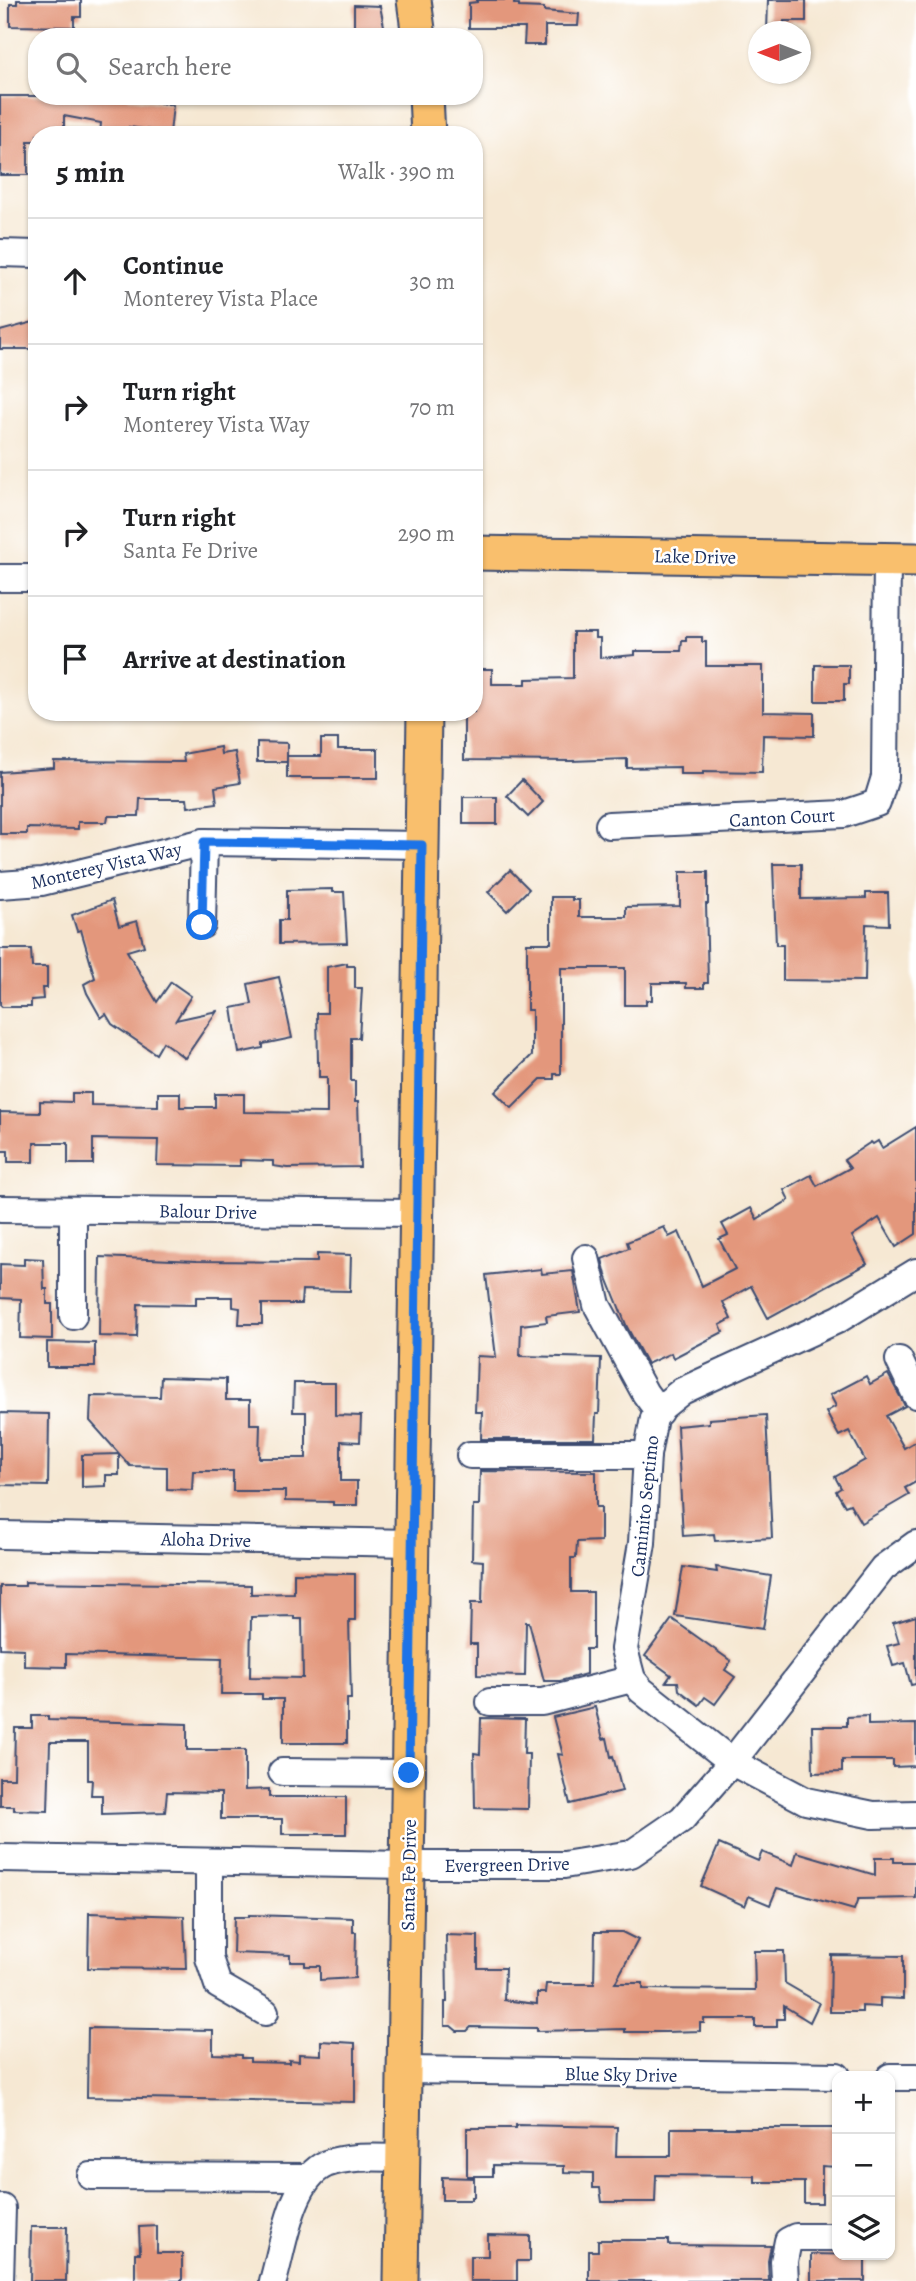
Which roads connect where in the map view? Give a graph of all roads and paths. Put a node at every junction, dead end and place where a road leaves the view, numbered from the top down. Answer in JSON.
{"nodes":[{"id":1,"x":414,"y":0,"type":"edge"},
{"id":2,"x":418,"y":28,"type":"edge"},
{"id":3,"x":426,"y":105,"type":"edge"},
{"id":4,"x":428,"y":126,"type":"edge"},
{"id":5,"x":0,"y":253,"type":"edge"},
{"id":6,"x":28,"y":254,"type":"edge"},
{"id":7,"x":483,"y":553,"type":"edge"},
{"id":8,"x":901,"y":559,"type":"edge"},
{"id":9,"x":0,"y":578,"type":"edge"},
{"id":10,"x":28,"y":578,"type":"edge"},
{"id":11,"x":424,"y":721,"type":"edge"},
{"id":12,"x":609,"y":825,"type":"dead end"},
{"id":13,"x":204,"y":842,"type":"junction"},
{"id":14,"x":422,"y":845,"type":"junction"},
{"id":15,"x":0,"y":886,"type":"edge"},
{"id":16,"x":202,"y":925,"type":"dead end"},
{"id":17,"x":0,"y":1209,"type":"edge"},
{"id":18,"x":73,"y":1210,"type":"junction"},
{"id":19,"x":416,"y":1213,"type":"junction"},
{"id":20,"x":586,"y":1258,"type":"dead end"},
{"id":21,"x":916,"y":1272,"type":"edge"},
{"id":22,"x":74,"y":1316,"type":"dead end"},
{"id":23,"x":900,"y":1360,"type":"dead end"},
{"id":24,"x":916,"y":1395,"type":"edge"},
{"id":25,"x":659,"y":1412,"type":"junction"},
{"id":26,"x":470,"y":1455,"type":"dead end"},
{"id":27,"x":648,"y":1455,"type":"junction"},
{"id":28,"x":0,"y":1535,"type":"edge"},
{"id":29,"x":412,"y":1543,"type":"junction"},
{"id":30,"x":916,"y":1544,"type":"edge"},
{"id":31,"x":632,"y":1679,"type":"junction"},
{"id":32,"x":490,"y":1702,"type":"dead end"},
{"id":33,"x":732,"y":1762,"type":"junction"},
{"id":34,"x":282,"y":1772,"type":"dead end"},
{"id":35,"x":409,"y":1773,"type":"junction"},
{"id":36,"x":916,"y":1814,"type":"edge"},
{"id":37,"x":0,"y":1858,"type":"edge"},
{"id":38,"x":209,"y":1862,"type":"junction"},
{"id":39,"x":408,"y":1866,"type":"junction"},
{"id":40,"x":265,"y":2012,"type":"dead end"},
{"id":41,"x":404,"y":2070,"type":"junction"},
{"id":42,"x":832,"y":2076,"type":"edge"},
{"id":43,"x":895,"y":2077,"type":"edge"},
{"id":44,"x":916,"y":2077,"type":"edge"},
{"id":45,"x":403,"y":2158,"type":"junction"},
{"id":46,"x":91,"y":2176,"type":"dead end"},
{"id":47,"x":309,"y":2177,"type":"junction"},
{"id":48,"x":2,"y":2208,"type":"edge"},
{"id":49,"x":832,"y":2238,"type":"edge"},
{"id":50,"x":0,"y":2281,"type":"edge"},
{"id":51,"x":273,"y":2281,"type":"edge"},
{"id":52,"x":401,"y":2281,"type":"edge"},
{"id":53,"x":785,"y":2281,"type":"edge"}],
"edges":[{"from":1,"to":2,"type":"main road"},
{"from":3,"to":4,"type":"main road"},
{"from":5,"to":6,"type":"street"},
{"from":7,"to":8,"type":"main road","name":"Lake Drive"},
{"from":8,"to":12,"type":"street","name":"Canton Court"},
{"from":9,"to":10,"type":"street"},
{"from":11,"to":14,"type":"main road","name":"Santa Fe Drive"},
{"from":13,"to":14,"type":"street","name":"Monterey Vista Way"},
{"from":13,"to":15,"type":"street","name":"Monterey Vista Way"},
{"from":13,"to":16,"type":"street"},
{"from":14,"to":19,"type":"main road","name":"Santa Fe Drive"},
{"from":17,"to":18,"type":"street","name":"Balour Drive"},
{"from":18,"to":19,"type":"street","name":"Balour Drive"},
{"from":18,"to":22,"type":"street"},
{"from":19,"to":29,"type":"main road","name":"Santa Fe Drive"},
{"from":20,"to":25,"type":"street"},
{"from":21,"to":25,"type":"street","name":"Caminito Septimo"},
{"from":23,"to":24,"type":"street"},
{"from":25,"to":27,"type":"street","name":"Caminito Septimo"},
{"from":26,"to":27,"type":"street"},
{"from":27,"to":31,"type":"street","name":"Caminito Septimo"},
{"from":28,"to":29,"type":"street","name":"Aloha Drive"},
{"from":29,"to":35,"type":"main road","name":"Santa Fe Drive"},
{"from":30,"to":33,"type":"street","name":"Evergreen Drive"},
{"from":31,"to":32,"type":"street"},
{"from":31,"to":33,"type":"street"},
{"from":33,"to":36,"type":"street"},
{"from":33,"to":39,"type":"street","name":"Evergreen Drive"},
{"from":34,"to":35,"type":"street"},
{"from":35,"to":39,"type":"main road","name":"Santa Fe Drive"},
{"from":37,"to":38,"type":"street","name":"Evergreen Drive"},
{"from":38,"to":39,"type":"street","name":"Evergreen Drive"},
{"from":38,"to":40,"type":"street"},
{"from":39,"to":41,"type":"main road","name":"Santa Fe Drive"},
{"from":41,"to":42,"type":"street","name":"Blue Sky Drive"},
{"from":41,"to":45,"type":"main road","name":"Santa Fe Drive"},
{"from":43,"to":44,"type":"street"},
{"from":45,"to":47,"type":"street"},
{"from":45,"to":52,"type":"main road","name":"Santa Fe Drive"},
{"from":46,"to":47,"type":"street"},
{"from":47,"to":51,"type":"street"},
{"from":48,"to":50,"type":"street"},
{"from":49,"to":53,"type":"street"}]}
